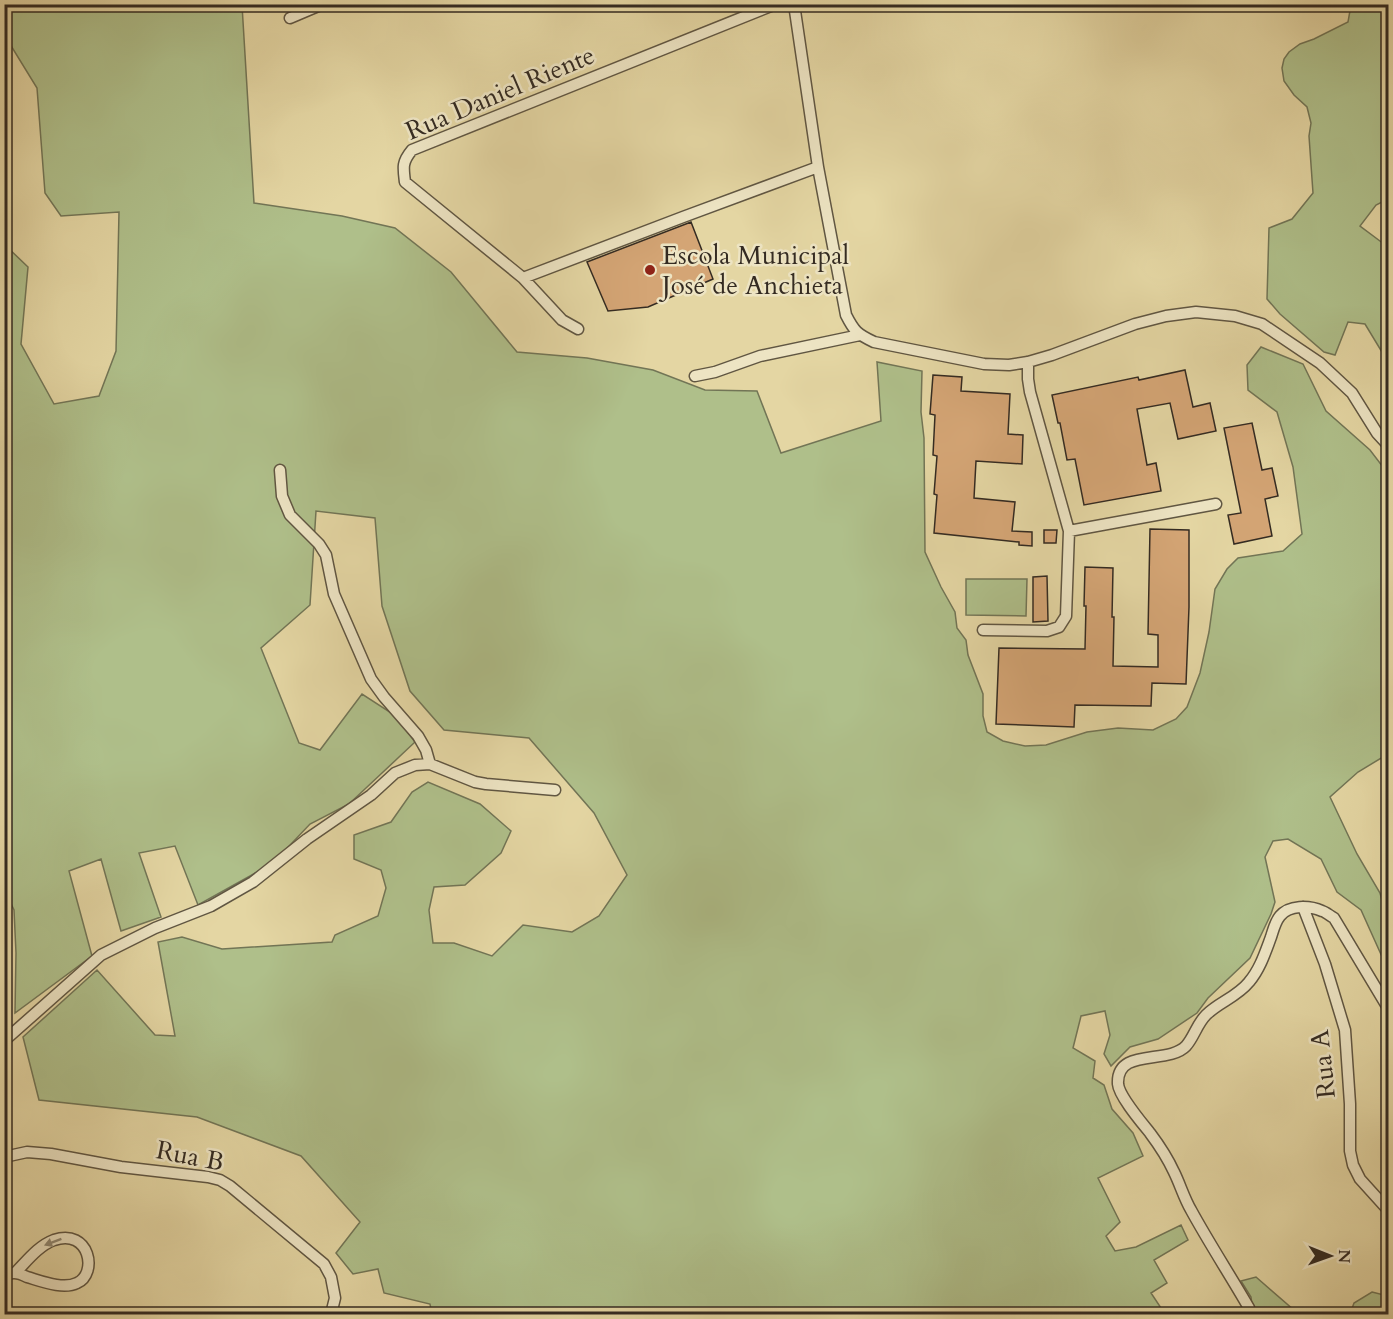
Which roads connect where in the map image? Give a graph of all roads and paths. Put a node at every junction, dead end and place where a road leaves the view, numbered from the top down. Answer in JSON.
{"nodes":[{"id":1,"x":323,"y":4,"type":"edge"},
{"id":2,"x":776,"y":4,"type":"edge"},
{"id":3,"x":794,"y":4,"type":"edge"},
{"id":4,"x":290,"y":18,"type":"dead end"},
{"id":5,"x":818,"y":167,"type":"junction"},
{"id":6,"x":523,"y":278,"type":"junction"},
{"id":7,"x":578,"y":329,"type":"dead end"},
{"id":8,"x":860,"y":335,"type":"junction"},
{"id":9,"x":1028,"y":362,"type":"junction"},
{"id":10,"x":695,"y":376,"type":"dead end"},
{"id":11,"x":1389,"y":445,"type":"edge"},
{"id":12,"x":280,"y":470,"type":"dead end"},
{"id":13,"x":1216,"y":504,"type":"dead end"},
{"id":14,"x":1069,"y":531,"type":"junction"},
{"id":15,"x":983,"y":630,"type":"dead end"},
{"id":16,"x":430,"y":764,"type":"junction"},
{"id":17,"x":555,"y":790,"type":"dead end"},
{"id":18,"x":1303,"y":907,"type":"junction"},
{"id":19,"x":1389,"y":1008,"type":"edge"},
{"id":20,"x":4,"y":1041,"type":"edge"},
{"id":21,"x":4,"y":1157,"type":"edge"},
{"id":22,"x":1389,"y":1210,"type":"edge"},
{"id":23,"x":10,"y":1274,"type":"edge"},
{"id":24,"x":331,"y":1314,"type":"edge"},
{"id":25,"x":1251,"y":1314,"type":"edge"}],
"edges":[{"from":1,"to":4,"type":"street"},
{"from":2,"to":6,"type":"street","name":"Rua Daniel Riente"},
{"from":3,"to":5,"type":"street"},
{"from":5,"to":6,"type":"street"},
{"from":5,"to":8,"type":"street"},
{"from":6,"to":7,"type":"street","name":"Rua Daniel Riente"},
{"from":8,"to":9,"type":"street"},
{"from":8,"to":10,"type":"street"},
{"from":9,"to":11,"type":"street"},
{"from":9,"to":14,"type":"street"},
{"from":12,"to":16,"type":"street"},
{"from":13,"to":14,"type":"street"},
{"from":14,"to":15,"type":"street"},
{"from":16,"to":17,"type":"street"},
{"from":16,"to":20,"type":"street"},
{"from":18,"to":19,"type":"street"},
{"from":18,"to":22,"type":"street","name":"Rua A"},
{"from":18,"to":25,"type":"street"},
{"from":21,"to":24,"type":"street","name":"Rua B"},
{"from":23,"to":23,"type":"street","one_way":true}]}
